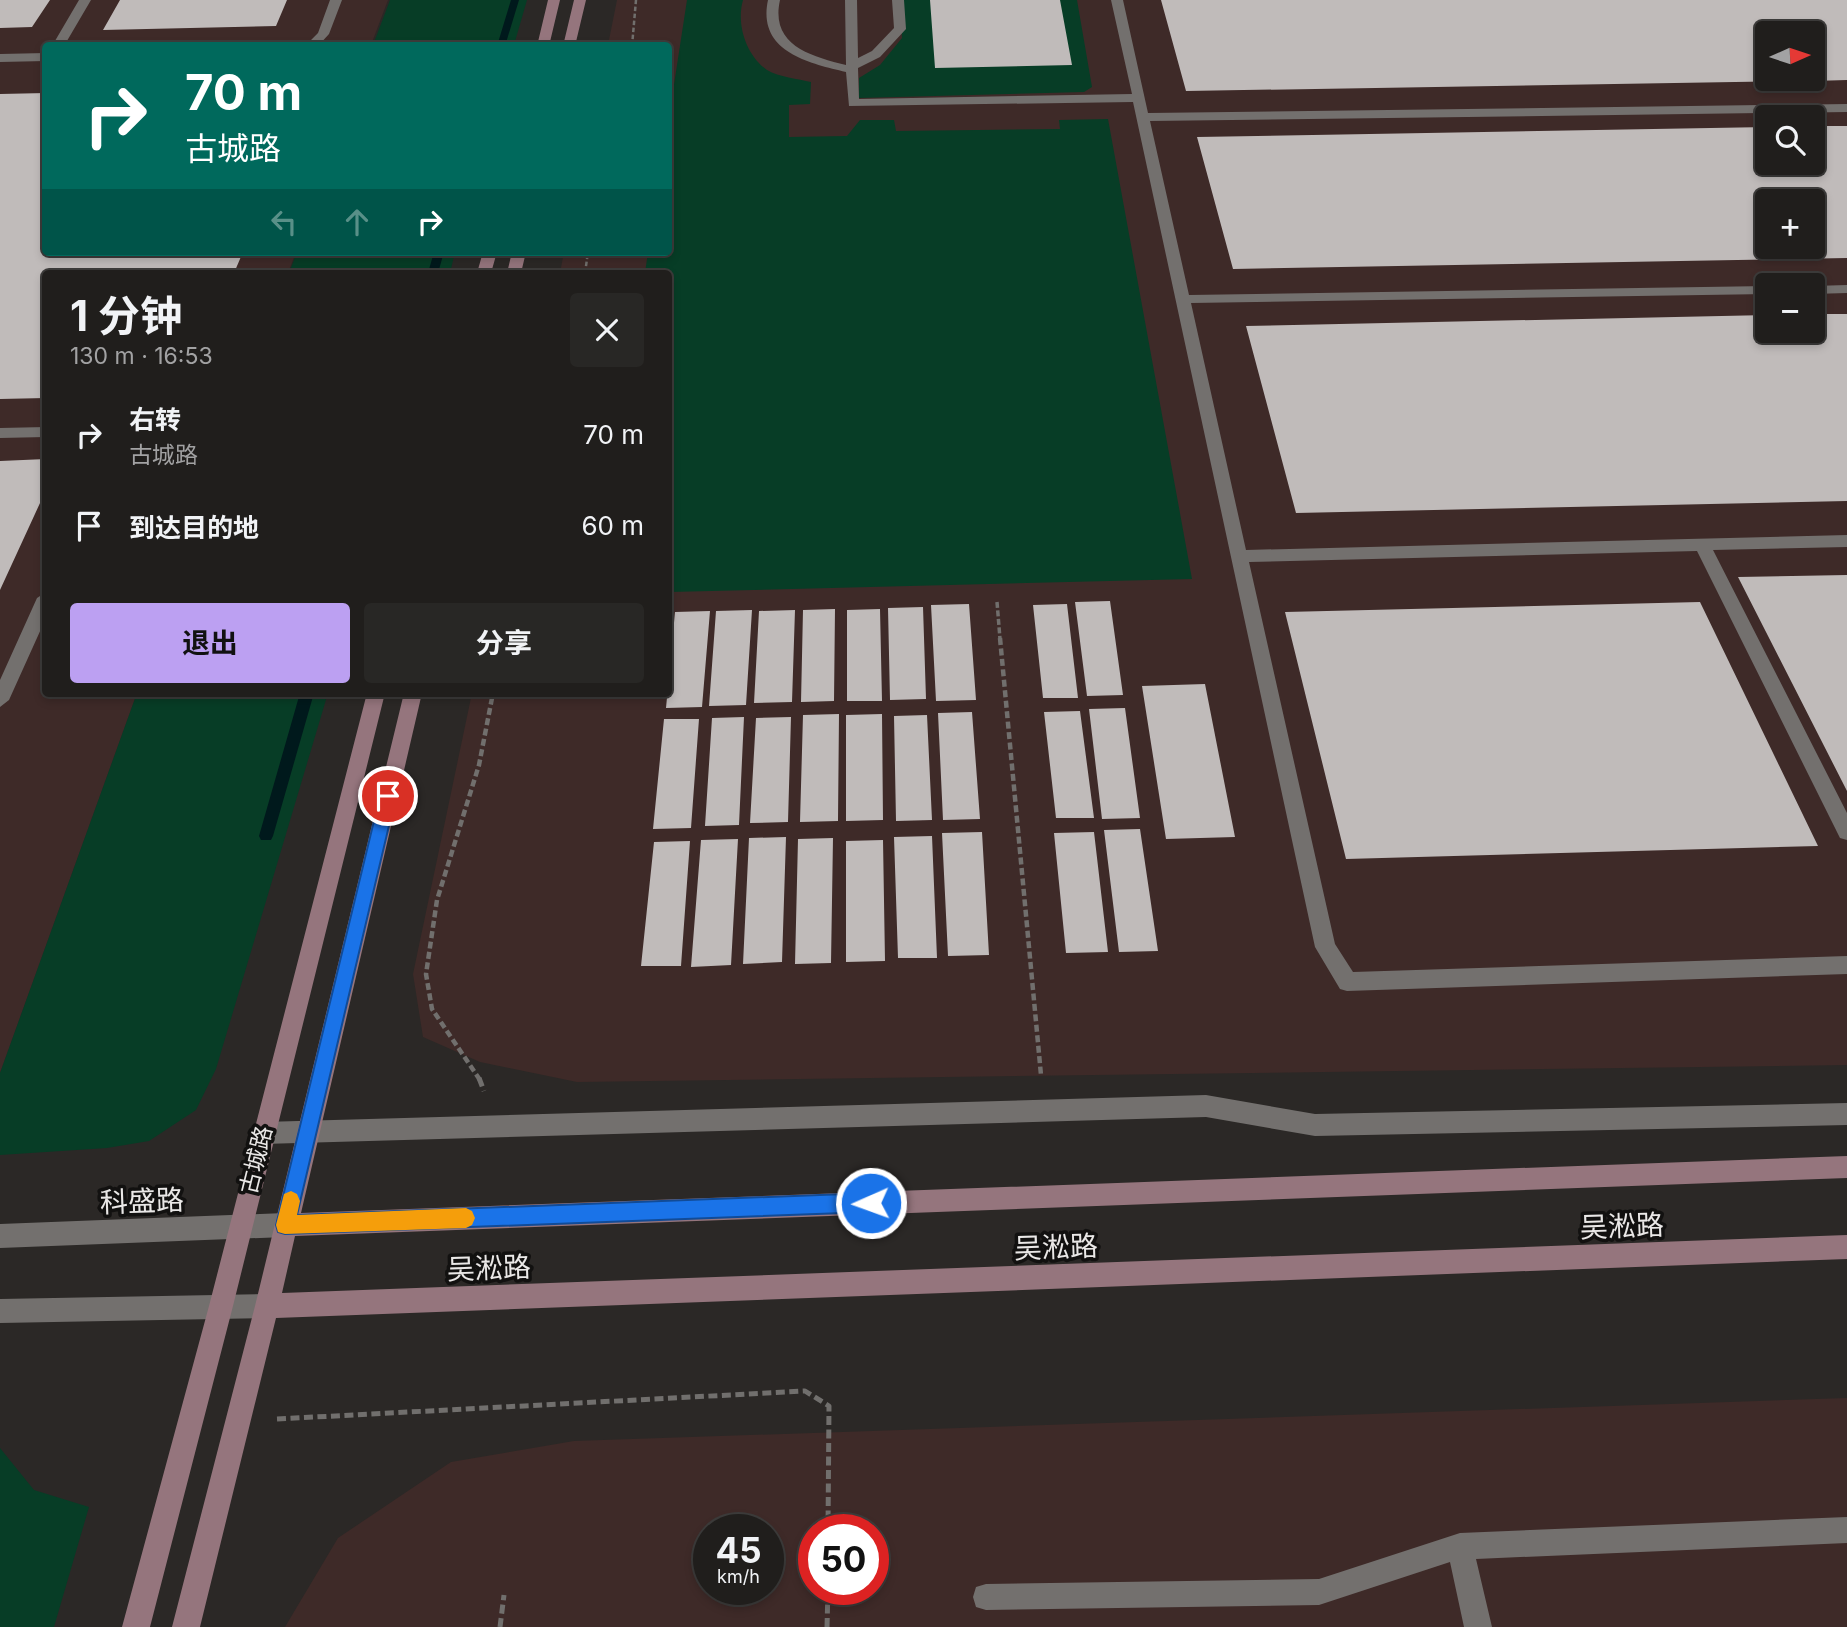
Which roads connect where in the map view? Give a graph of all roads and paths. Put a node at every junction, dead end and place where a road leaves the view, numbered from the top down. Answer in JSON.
{"nodes":[{"id":1,"x":86,"y":0,"type":"edge"},
{"id":2,"x":337,"y":0,"type":"edge"},
{"id":3,"x":555,"y":0,"type":"edge"},
{"id":4,"x":580,"y":0,"type":"edge"},
{"id":5,"x":636,"y":0,"type":"edge"},
{"id":6,"x":774,"y":0,"type":"edge"},
{"id":7,"x":851,"y":0,"type":"edge"},
{"id":8,"x":898,"y":0,"type":"edge"},
{"id":9,"x":1118,"y":0,"type":"edge"},
{"id":10,"x":60,"y":42,"type":"edge"},
{"id":11,"x":315,"y":42,"type":"edge"},
{"id":12,"x":544,"y":42,"type":"edge"},
{"id":13,"x":570,"y":42,"type":"edge"},
{"id":14,"x":632,"y":42,"type":"edge"},
{"id":15,"x":42,"y":57,"type":"edge"},
{"id":16,"x":0,"y":58,"type":"edge"},
{"id":17,"x":852,"y":68,"type":"junction"},
{"id":18,"x":1139,"y":97,"type":"junction"},
{"id":19,"x":1847,"y":108,"type":"edge"},
{"id":20,"x":1143,"y":117,"type":"junction"},
{"id":21,"x":1847,"y":289,"type":"edge"},
{"id":22,"x":1755,"y":290,"type":"edge"},
{"id":23,"x":1825,"y":290,"type":"edge"},
{"id":24,"x":1183,"y":299,"type":"junction"},
{"id":25,"x":42,"y":432,"type":"edge"},
{"id":26,"x":0,"y":433,"type":"edge"},
{"id":27,"x":1847,"y":541,"type":"edge"},
{"id":28,"x":1702,"y":545,"type":"junction"},
{"id":29,"x":1239,"y":556,"type":"junction"},
{"id":30,"x":998,"y":602,"type":"dead end"},
{"id":31,"x":42,"y":607,"type":"edge"},
{"id":32,"x":375,"y":697,"type":"edge"},
{"id":33,"x":412,"y":697,"type":"edge"},
{"id":34,"x":492,"y":697,"type":"edge"},
{"id":35,"x":0,"y":700,"type":"edge"},
{"id":36,"x":1847,"y":832,"type":"edge"},
{"id":37,"x":1847,"y":965,"type":"edge"},
{"id":38,"x":1045,"y":1112,"type":"junction"},
{"id":39,"x":1847,"y":1114,"type":"edge"},
{"id":40,"x":486,"y":1126,"type":"junction"},
{"id":41,"x":306,"y":1132,"type":"junction"},
{"id":42,"x":263,"y":1133,"type":"junction"},
{"id":43,"x":1847,"y":1167,"type":"edge"},
{"id":44,"x":285,"y":1225,"type":"junction"},
{"id":45,"x":240,"y":1227,"type":"junction"},
{"id":46,"x":0,"y":1236,"type":"edge"},
{"id":47,"x":1847,"y":1247,"type":"edge"},
{"id":48,"x":221,"y":1306,"type":"junction"},
{"id":49,"x":267,"y":1306,"type":"junction"},
{"id":50,"x":0,"y":1311,"type":"edge"},
{"id":51,"x":236,"y":1421,"type":"junction"},
{"id":52,"x":828,"y":1514,"type":"edge"},
{"id":53,"x":1847,"y":1530,"type":"edge"},
{"id":54,"x":1460,"y":1546,"type":"junction"},
{"id":55,"x":504,"y":1595,"type":"dead end"},
{"id":56,"x":986,"y":1597,"type":"dead end"},
{"id":57,"x":828,"y":1605,"type":"edge"},
{"id":58,"x":136,"y":1627,"type":"edge"},
{"id":59,"x":186,"y":1627,"type":"edge"},
{"id":60,"x":500,"y":1627,"type":"edge"},
{"id":61,"x":828,"y":1627,"type":"edge"},
{"id":62,"x":1478,"y":1627,"type":"edge"}],
"edges":[{"from":1,"to":10,"type":"street"},
{"from":2,"to":11,"type":"street"},
{"from":3,"to":12,"type":"main road"},
{"from":4,"to":13,"type":"main road"},
{"from":5,"to":14,"type":"path"},
{"from":6,"to":17,"type":"street"},
{"from":7,"to":17,"type":"street"},
{"from":8,"to":17,"type":"street"},
{"from":9,"to":18,"type":"street"},
{"from":15,"to":16,"type":"street"},
{"from":17,"to":18,"type":"street"},
{"from":18,"to":20,"type":"street"},
{"from":19,"to":20,"type":"street"},
{"from":20,"to":24,"type":"street"},
{"from":21,"to":23,"type":"street"},
{"from":22,"to":24,"type":"street"},
{"from":24,"to":29,"type":"street"},
{"from":25,"to":26,"type":"street"},
{"from":27,"to":28,"type":"lane"},
{"from":28,"to":29,"type":"lane"},
{"from":28,"to":36,"type":"street"},
{"from":29,"to":37,"type":"street"},
{"from":30,"to":38,"type":"path"},
{"from":31,"to":35,"type":"street"},
{"from":32,"to":42,"type":"main road","name":"古城路"},
{"from":33,"to":41,"type":"main road","name":"古城路"},
{"from":34,"to":40,"type":"path"},
{"from":38,"to":39,"type":"street"},
{"from":38,"to":40,"type":"street"},
{"from":40,"to":41,"type":"street"},
{"from":41,"to":42,"type":"street"},
{"from":41,"to":44,"type":"main road","name":"古城路"},
{"from":42,"to":45,"type":"main road","name":"古城路"},
{"from":43,"to":44,"type":"main road","name":"吴淞路"},
{"from":44,"to":45,"type":"street","name":"科盛路"},
{"from":44,"to":49,"type":"main road","name":"古城路"},
{"from":45,"to":46,"type":"street","name":"科盛路"},
{"from":45,"to":48,"type":"main road","name":"古城路"},
{"from":47,"to":49,"type":"main road","name":"吴淞路"},
{"from":48,"to":49,"type":"street"},
{"from":48,"to":50,"type":"street"},
{"from":48,"to":58,"type":"main road","name":"古城路"},
{"from":49,"to":51,"type":"main road","name":"古城路"},
{"from":51,"to":52,"type":"path"},
{"from":51,"to":59,"type":"main road","name":"古城路"},
{"from":53,"to":54,"type":"street"},
{"from":54,"to":56,"type":"street"},
{"from":54,"to":62,"type":"street"},
{"from":55,"to":60,"type":"path"},
{"from":57,"to":61,"type":"path"}]}
